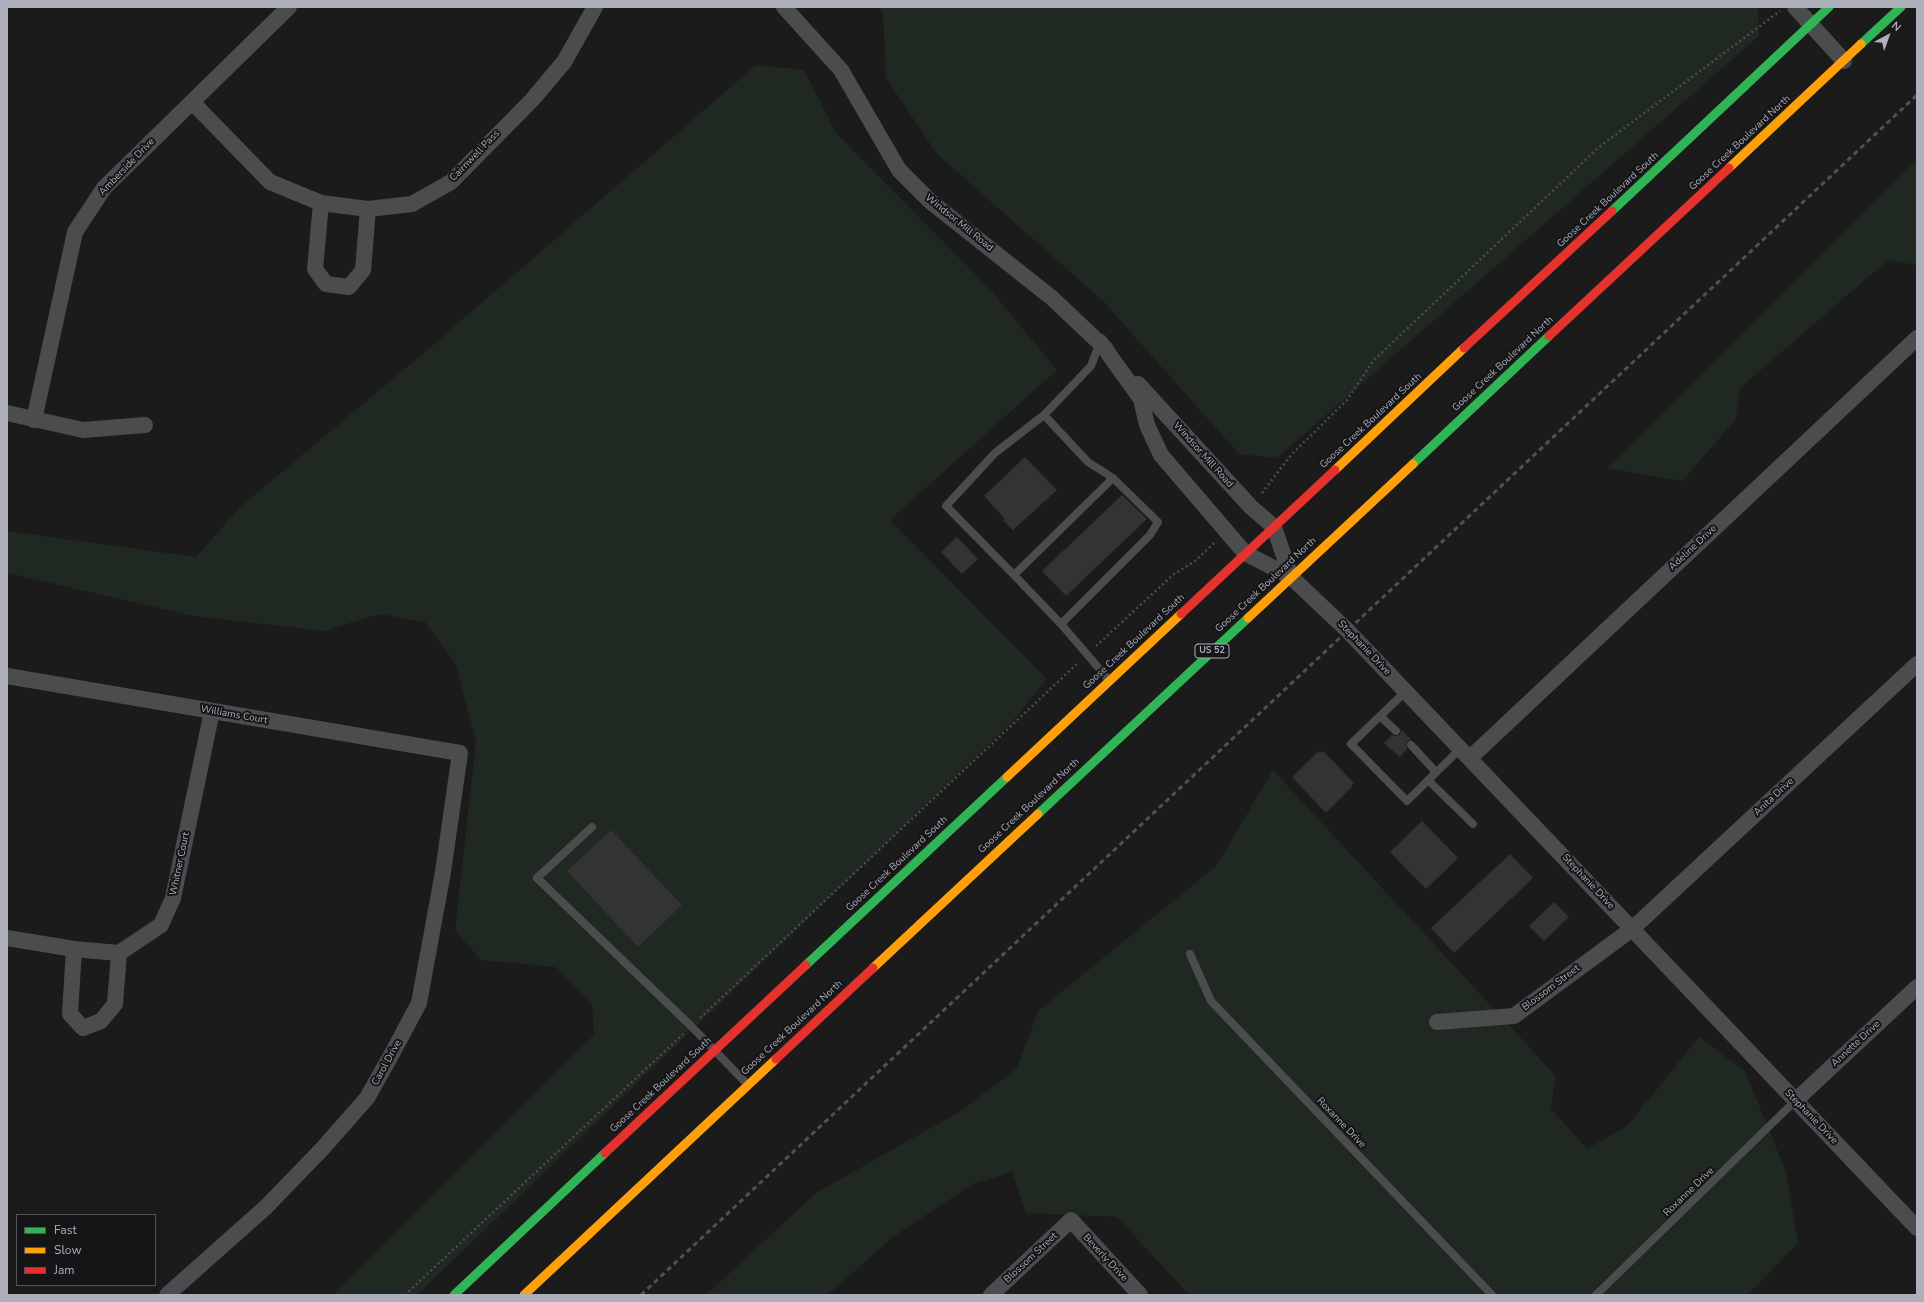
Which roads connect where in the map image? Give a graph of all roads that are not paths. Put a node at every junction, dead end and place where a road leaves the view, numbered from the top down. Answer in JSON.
{"nodes":[{"id":1,"x":289,"y":7,"type":"edge"},
{"id":2,"x":595,"y":7,"type":"edge"},
{"id":3,"x":784,"y":7,"type":"edge"},
{"id":4,"x":1795,"y":7,"type":"edge"},
{"id":5,"x":1830,"y":7,"type":"edge"},
{"id":6,"x":1901,"y":7,"type":"edge"},
{"id":7,"x":1811,"y":24,"type":"junction"},
{"id":8,"x":1844,"y":61,"type":"junction"},
{"id":9,"x":193,"y":103,"type":"junction"},
{"id":10,"x":321,"y":203,"type":"junction"},
{"id":11,"x":368,"y":209,"type":"junction"},
{"id":12,"x":1917,"y":338,"type":"edge"},
{"id":13,"x":1100,"y":342,"type":"junction"},
{"id":14,"x":7,"y":413,"type":"edge"},
{"id":15,"x":1044,"y":415,"type":"junction"},
{"id":16,"x":34,"y":420,"type":"junction"},
{"id":17,"x":145,"y":425,"type":"dead end"},
{"id":18,"x":1113,"y":478,"type":"junction"},
{"id":19,"x":1274,"y":527,"type":"junction"},
{"id":20,"x":1245,"y":553,"type":"junction"},
{"id":21,"x":1014,"y":575,"type":"junction"},
{"id":22,"x":1291,"y":577,"type":"junction"},
{"id":23,"x":1061,"y":624,"type":"junction"},
{"id":24,"x":1917,"y":664,"type":"edge"},
{"id":25,"x":7,"y":676,"type":"edge"},
{"id":26,"x":1109,"y":680,"type":"junction"},
{"id":27,"x":1406,"y":691,"type":"junction"},
{"id":28,"x":212,"y":711,"type":"junction"},
{"id":29,"x":1380,"y":716,"type":"junction"},
{"id":30,"x":1396,"y":731,"type":"dead end"},
{"id":31,"x":1411,"y":745,"type":"dead end"},
{"id":32,"x":460,"y":753,"type":"joint"},
{"id":33,"x":1466,"y":753,"type":"junction"},
{"id":34,"x":1436,"y":772,"type":"junction"},
{"id":35,"x":1428,"y":780,"type":"junction"},
{"id":36,"x":1473,"y":824,"type":"dead end"},
{"id":37,"x":592,"y":827,"type":"dead end"},
{"id":38,"x":1632,"y":929,"type":"junction"},
{"id":39,"x":7,"y":938,"type":"edge"},
{"id":40,"x":74,"y":949,"type":"junction"},
{"id":41,"x":119,"y":954,"type":"junction"},
{"id":42,"x":1190,"y":954,"type":"dead end"},
{"id":43,"x":1917,"y":986,"type":"edge"},
{"id":44,"x":1437,"y":1022,"type":"dead end"},
{"id":45,"x":714,"y":1050,"type":"junction"},
{"id":46,"x":747,"y":1085,"type":"junction"},
{"id":47,"x":1795,"y":1101,"type":"junction"},
{"id":48,"x":1071,"y":1220,"type":"joint"},
{"id":49,"x":1917,"y":1228,"type":"edge"},
{"id":50,"x":167,"y":1295,"type":"edge"},
{"id":51,"x":454,"y":1295,"type":"edge"},
{"id":52,"x":524,"y":1295,"type":"edge"},
{"id":53,"x":991,"y":1295,"type":"edge"},
{"id":54,"x":1140,"y":1295,"type":"edge"},
{"id":55,"x":1492,"y":1295,"type":"edge"},
{"id":56,"x":1596,"y":1295,"type":"edge"}],
"edges":[{"from":1,"to":9,"type":"street","name":"Amberside Drive"},
{"from":2,"to":11,"type":"street","name":"Cairnwell Pass"},
{"from":3,"to":13,"type":"street","name":"Windsor Mill Road"},
{"from":4,"to":7,"type":"street"},
{"from":5,"to":7,"type":"highway","name":"Goose Creek Boulevard South"},
{"from":6,"to":8,"type":"highway","name":"Goose Creek Boulevard North","number":"US 52"},
{"from":7,"to":8,"type":"street"},
{"from":7,"to":19,"type":"highway","name":"Goose Creek Boulevard South"},
{"from":8,"to":22,"type":"highway","name":"Goose Creek Boulevard North","number":"US 52"},
{"from":9,"to":10,"type":"street","name":"Cairnwell Pass"},
{"from":9,"to":16,"type":"street","name":"Amberside Drive"},
{"from":10,"to":11,"type":"street","name":"Cairnwell Pass"},
{"from":10,"to":11,"type":"street"},
{"from":12,"to":33,"type":"street","name":"Adeline Drive"},
{"from":13,"to":15,"type":"lane"},
{"from":13,"to":19,"type":"street","name":"Windsor Mill Road"},
{"from":13,"to":20,"type":"street","name":"Windsor Mill Road"},
{"from":14,"to":16,"type":"street"},
{"from":15,"to":18,"type":"lane"},
{"from":15,"to":21,"type":"lane"},
{"from":16,"to":17,"type":"street"},
{"from":18,"to":21,"type":"lane"},
{"from":18,"to":23,"type":"lane"},
{"from":19,"to":20,"type":"highway","name":"Goose Creek Boulevard South"},
{"from":19,"to":22,"type":"street"},
{"from":20,"to":22,"type":"street","name":"Stephanie Drive"},
{"from":20,"to":26,"type":"highway","name":"Goose Creek Boulevard South"},
{"from":21,"to":23,"type":"lane"},
{"from":22,"to":27,"type":"street","name":"Stephanie Drive"},
{"from":22,"to":46,"type":"highway","name":"Goose Creek Boulevard North","number":"US 52"},
{"from":23,"to":26,"type":"lane"},
{"from":24,"to":38,"type":"street","name":"Anita Drive"},
{"from":25,"to":28,"type":"street","name":"Williams Court"},
{"from":26,"to":45,"type":"highway","name":"Goose Creek Boulevard South"},
{"from":27,"to":29,"type":"lane"},
{"from":27,"to":33,"type":"street","name":"Stephanie Drive"},
{"from":28,"to":32,"type":"street","name":"Williams Court"},
{"from":28,"to":41,"type":"street","name":"Whitner Court"},
{"from":29,"to":30,"type":"lane"},
{"from":29,"to":35,"type":"lane"},
{"from":31,"to":34,"type":"lane"},
{"from":32,"to":50,"type":"street","name":"Carol Drive"},
{"from":33,"to":34,"type":"lane"},
{"from":33,"to":38,"type":"street","name":"Stephanie Drive"},
{"from":34,"to":35,"type":"lane"},
{"from":35,"to":36,"type":"lane"},
{"from":37,"to":45,"type":"lane"},
{"from":38,"to":44,"type":"street","name":"Blossom Street"},
{"from":38,"to":47,"type":"street","name":"Stephanie Drive"},
{"from":39,"to":40,"type":"street"},
{"from":40,"to":41,"type":"street"},
{"from":40,"to":41,"type":"street"},
{"from":42,"to":55,"type":"lane","name":"Roxanne Drive"},
{"from":43,"to":47,"type":"street","name":"Annette Drive"},
{"from":45,"to":46,"type":"lane"},
{"from":45,"to":51,"type":"highway","name":"Goose Creek Boulevard South"},
{"from":46,"to":52,"type":"highway","name":"Goose Creek Boulevard North","number":"US 52"},
{"from":47,"to":49,"type":"street","name":"Stephanie Drive"},
{"from":47,"to":56,"type":"lane","name":"Roxanne Drive"},
{"from":48,"to":53,"type":"street","name":"Blossom Street"},
{"from":48,"to":54,"type":"street","name":"Beverly Drive"}]}
